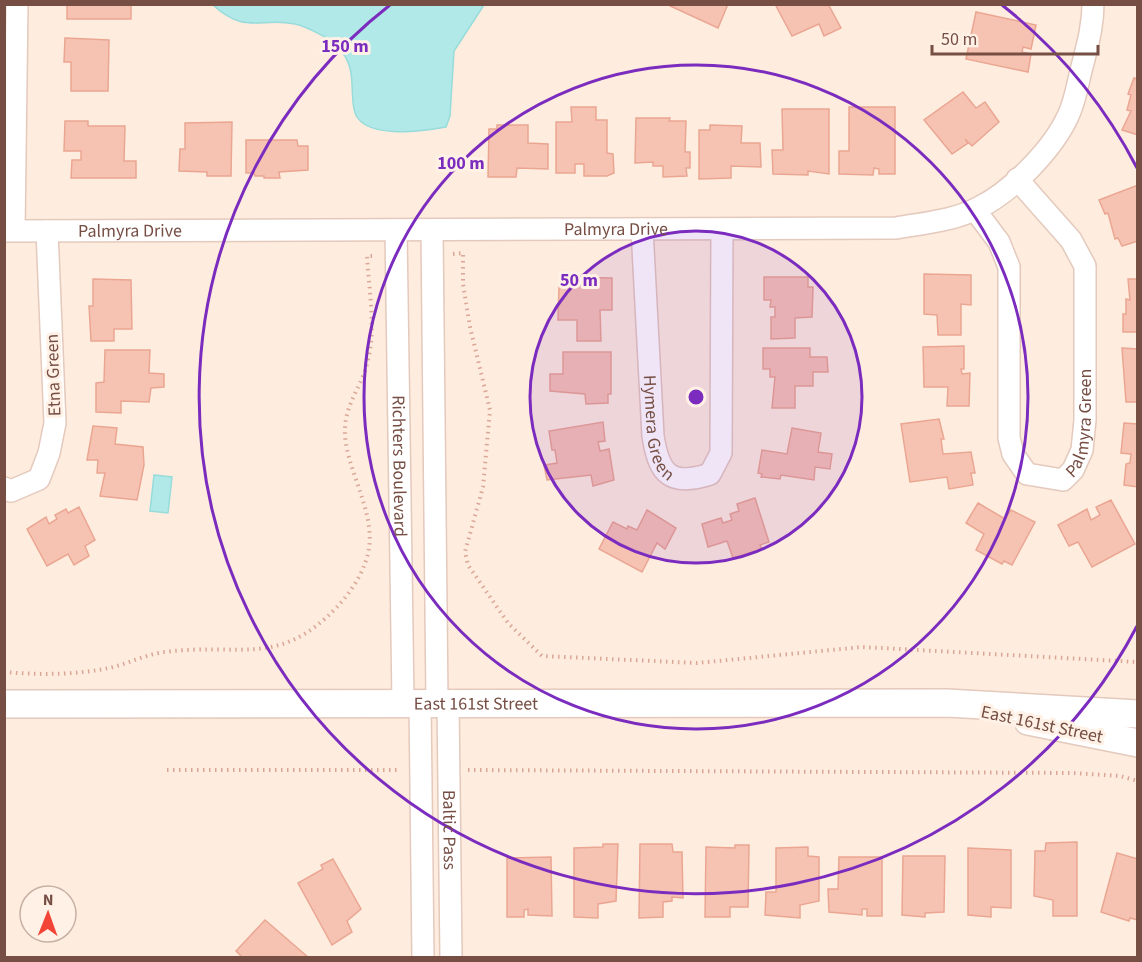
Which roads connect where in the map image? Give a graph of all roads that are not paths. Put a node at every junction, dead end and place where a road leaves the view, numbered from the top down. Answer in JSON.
{"nodes":[{"id":1,"x":17,"y":4,"type":"edge"},
{"id":2,"x":1093,"y":4,"type":"edge"},
{"id":3,"x":1017,"y":179,"type":"junction"},
{"id":4,"x":975,"y":210,"type":"junction"},
{"id":5,"x":642,"y":229,"type":"junction"},
{"id":6,"x":722,"y":229,"type":"junction"},
{"id":7,"x":9,"y":230,"type":"edge"},
{"id":8,"x":396,"y":230,"type":"junction"},
{"id":9,"x":432,"y":230,"type":"junction"},
{"id":10,"x":47,"y":231,"type":"junction"},
{"id":11,"x":4,"y":488,"type":"edge"},
{"id":12,"x":427,"y":702,"type":"junction"},
{"id":13,"x":947,"y":703,"type":"junction"},
{"id":14,"x":4,"y":704,"type":"edge"},
{"id":15,"x":1137,"y":714,"type":"edge"},
{"id":16,"x":1137,"y":743,"type":"edge"},
{"id":17,"x":423,"y":957,"type":"edge"},
{"id":18,"x":451,"y":957,"type":"edge"}],
"edges":[{"from":1,"to":7,"type":"street"},
{"from":2,"to":3,"type":"street","name":"Palmyra Drive"},
{"from":3,"to":4,"type":"street","name":"Palmyra Drive"},
{"from":3,"to":4,"type":"street","name":"Palmyra Green"},
{"from":4,"to":6,"type":"street","name":"Palmyra Drive"},
{"from":5,"to":6,"type":"street","name":"Palmyra Drive"},
{"from":5,"to":6,"type":"street","name":"Hymera Green"},
{"from":5,"to":9,"type":"street","name":"Palmyra Drive"},
{"from":7,"to":10,"type":"street","name":"Palmyra Drive"},
{"from":8,"to":9,"type":"street","name":"Palmyra Drive"},
{"from":8,"to":10,"type":"street","name":"Palmyra Drive"},
{"from":8,"to":12,"type":"street","name":"Richters Boulevard"},
{"from":9,"to":12,"type":"street","name":"Richters Boulevard"},
{"from":10,"to":11,"type":"street","name":"Etna Green"},
{"from":12,"to":13,"type":"street","name":"East 161st Street"},
{"from":12,"to":14,"type":"street","name":"East 161st Street"},
{"from":12,"to":17,"type":"street","name":"Baltic Pass"},
{"from":12,"to":18,"type":"street","name":"Baltic Pass"},
{"from":13,"to":15,"type":"street","name":"East 161st Street"},
{"from":13,"to":16,"type":"street","name":"East 161st Street"}]}
